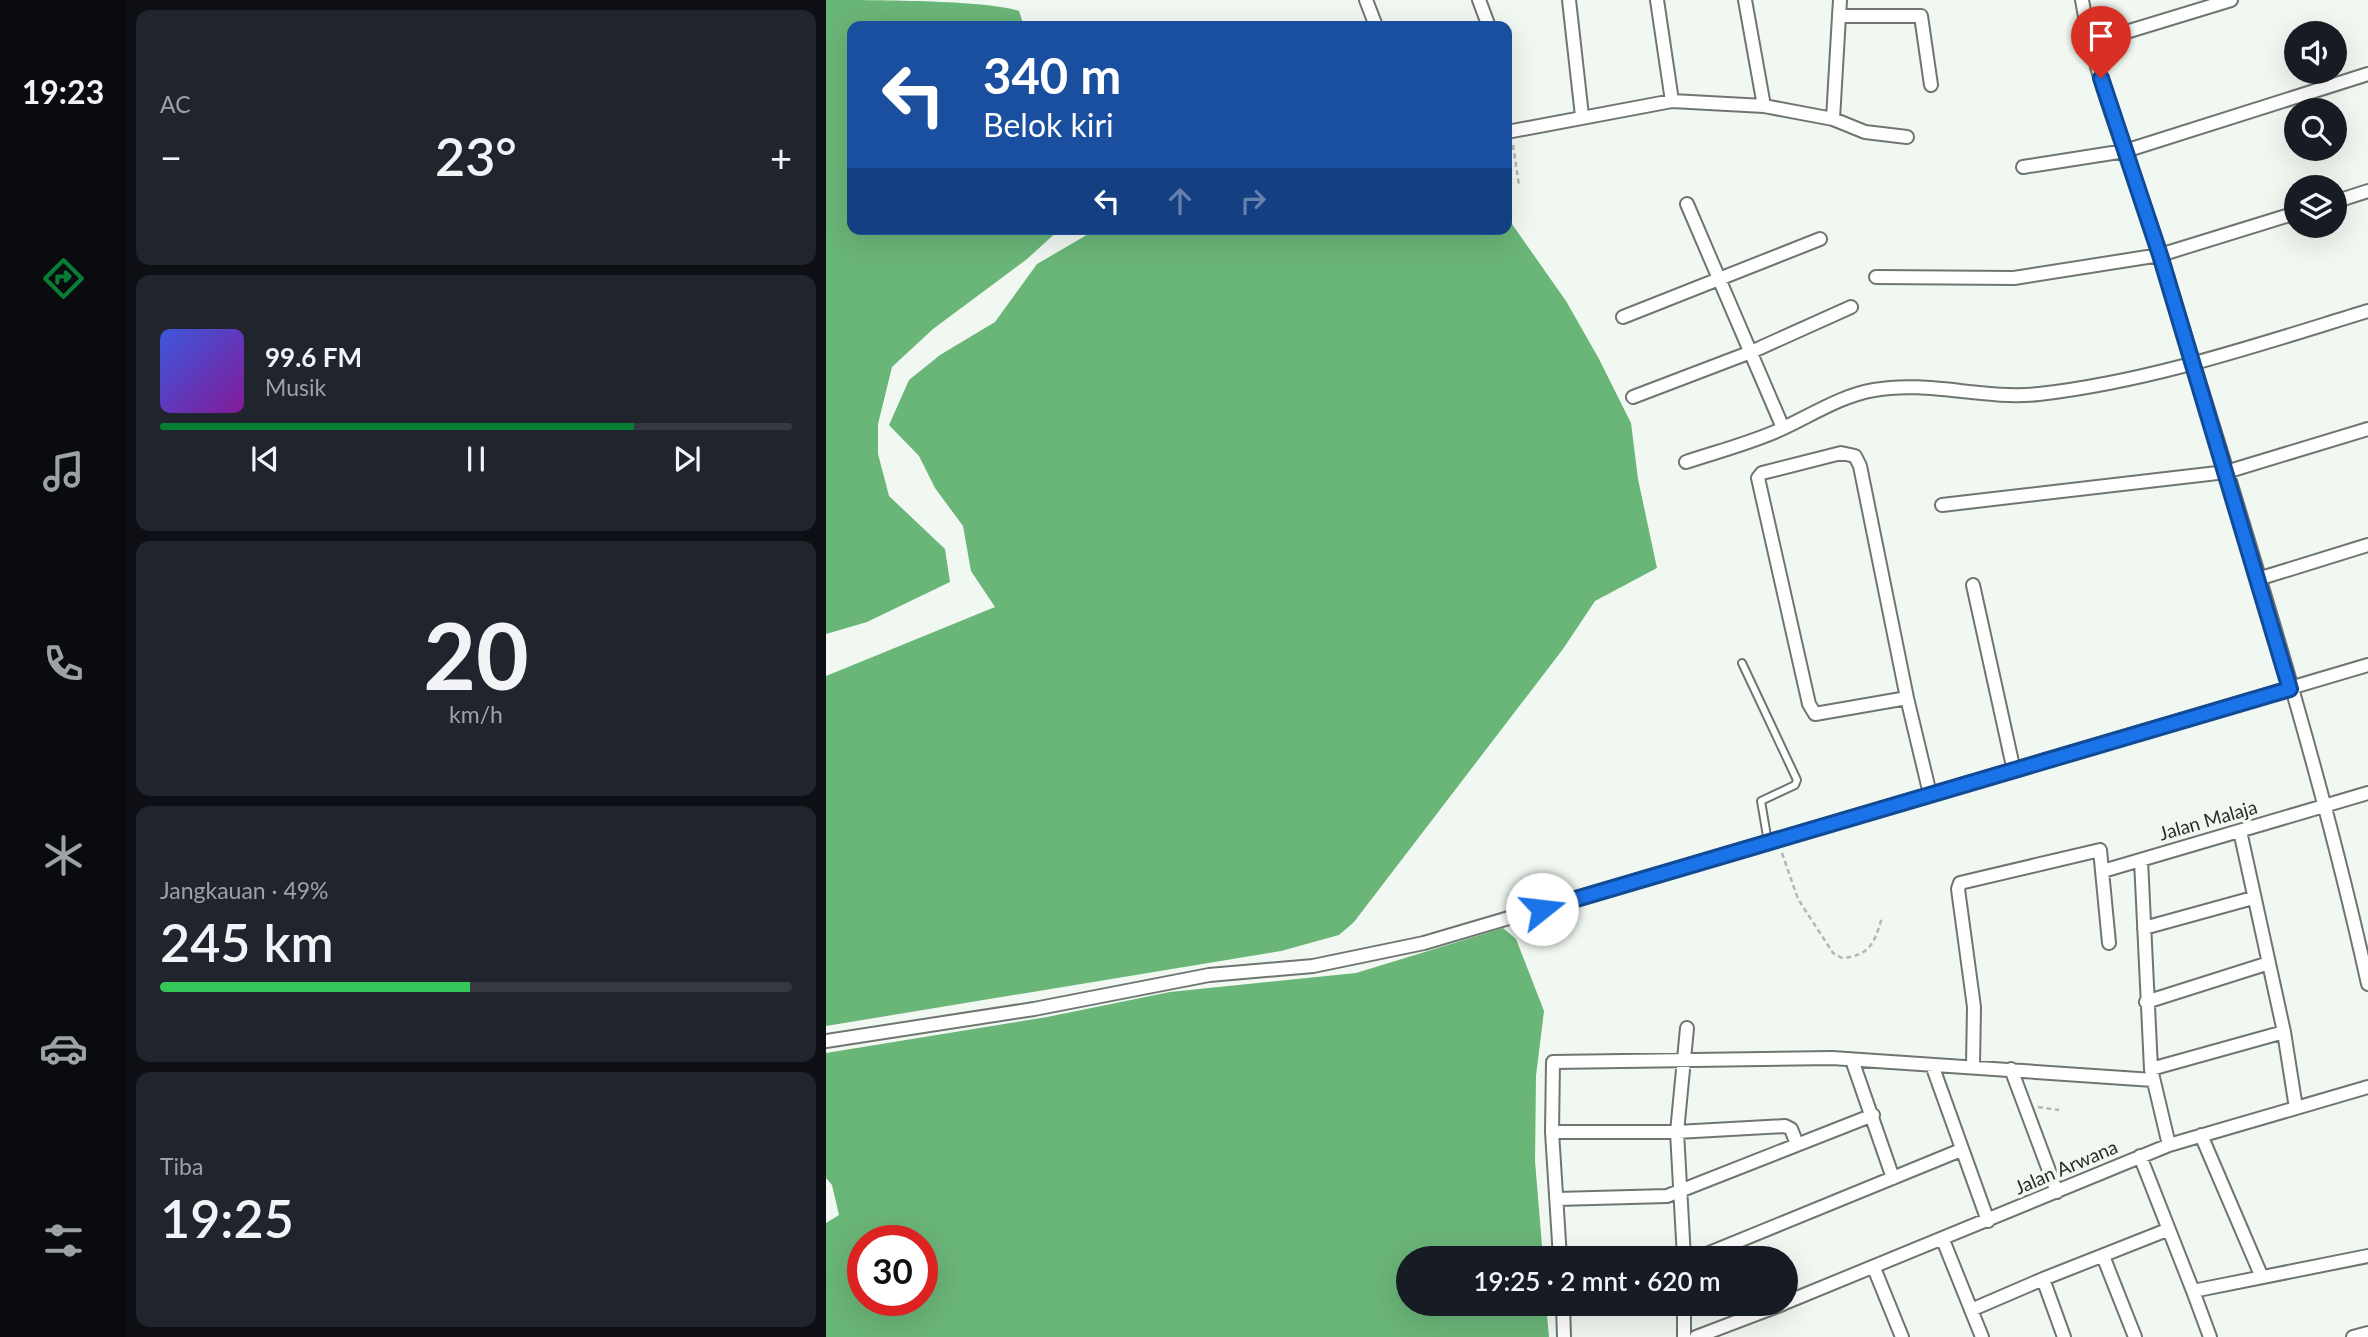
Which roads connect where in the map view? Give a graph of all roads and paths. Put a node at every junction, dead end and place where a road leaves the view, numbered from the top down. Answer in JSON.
{"nodes":[{"id":1,"x":1366,"y":0,"type":"edge"},
{"id":2,"x":1479,"y":0,"type":"edge"},
{"id":3,"x":1569,"y":0,"type":"edge"},
{"id":4,"x":1657,"y":0,"type":"edge"},
{"id":5,"x":1745,"y":0,"type":"edge"},
{"id":6,"x":1840,"y":0,"type":"edge"},
{"id":7,"x":2082,"y":0,"type":"edge"},
{"id":8,"x":2231,"y":0,"type":"edge"},
{"id":9,"x":1839,"y":16,"type":"junction"},
{"id":10,"x":1374,"y":21,"type":"edge"},
{"id":11,"x":1487,"y":21,"type":"edge"},
{"id":12,"x":2090,"y":43,"type":"junction"},
{"id":13,"x":2368,"y":74,"type":"edge"},
{"id":14,"x":1931,"y":85,"type":"dead end"},
{"id":15,"x":1672,"y":101,"type":"junction"},
{"id":16,"x":1764,"y":106,"type":"junction"},
{"id":17,"x":1582,"y":116,"type":"junction"},
{"id":18,"x":1833,"y":119,"type":"junction"},
{"id":19,"x":1512,"y":131,"type":"edge"},
{"id":20,"x":1907,"y":136,"type":"dead end"},
{"id":21,"x":1512,"y":148,"type":"edge"},
{"id":22,"x":2125,"y":151,"type":"junction"},
{"id":23,"x":2023,"y":167,"type":"dead end"},
{"id":24,"x":1519,"y":185,"type":"dead end"},
{"id":25,"x":2368,"y":191,"type":"edge"},
{"id":26,"x":2347,"y":198,"type":"edge"},
{"id":27,"x":1686,"y":204,"type":"dead end"},
{"id":28,"x":2284,"y":217,"type":"edge"},
{"id":29,"x":1821,"y":239,"type":"dead end"},
{"id":30,"x":2160,"y":255,"type":"junction"},
{"id":31,"x":1876,"y":277,"type":"dead end"},
{"id":32,"x":1718,"y":279,"type":"junction"},
{"id":33,"x":1851,"y":307,"type":"dead end"},
{"id":34,"x":2368,"y":311,"type":"edge"},
{"id":35,"x":1623,"y":317,"type":"dead end"},
{"id":36,"x":1751,"y":352,"type":"junction"},
{"id":37,"x":2193,"y":365,"type":"junction"},
{"id":38,"x":1633,"y":397,"type":"dead end"},
{"id":39,"x":1783,"y":428,"type":"junction"},
{"id":40,"x":2368,"y":429,"type":"edge"},
{"id":41,"x":1686,"y":462,"type":"dead end"},
{"id":42,"x":2226,"y":472,"type":"junction"},
{"id":43,"x":1942,"y":505,"type":"dead end"},
{"id":44,"x":2368,"y":545,"type":"edge"},
{"id":45,"x":2258,"y":579,"type":"junction"},
{"id":46,"x":1973,"y":585,"type":"dead end"},
{"id":47,"x":1742,"y":663,"type":"dead end"},
{"id":48,"x":2368,"y":665,"type":"edge"},
{"id":49,"x":2290,"y":689,"type":"junction"},
{"id":50,"x":1908,"y":698,"type":"junction"},
{"id":51,"x":2014,"y":771,"type":"junction"},
{"id":52,"x":2368,"y":793,"type":"edge"},
{"id":53,"x":1930,"y":794,"type":"junction"},
{"id":54,"x":2325,"y":806,"type":"junction"},
{"id":55,"x":2240,"y":831,"type":"junction"},
{"id":56,"x":1772,"y":841,"type":"junction"},
{"id":57,"x":2141,"y":860,"type":"junction"},
{"id":58,"x":2103,"y":872,"type":"junction"},
{"id":59,"x":2253,"y":898,"type":"junction"},
{"id":60,"x":1882,"y":918,"type":"dead end"},
{"id":61,"x":2144,"y":928,"type":"junction"},
{"id":62,"x":2109,"y":943,"type":"dead end"},
{"id":63,"x":2269,"y":963,"type":"junction"},
{"id":64,"x":2368,"y":984,"type":"edge"},
{"id":65,"x":2146,"y":1002,"type":"junction"},
{"id":66,"x":1686,"y":1028,"type":"dead end"},
{"id":67,"x":2284,"y":1032,"type":"junction"},
{"id":68,"x":826,"y":1041,"type":"edge"},
{"id":69,"x":1684,"y":1059,"type":"junction"},
{"id":70,"x":1852,"y":1060,"type":"junction"},
{"id":71,"x":1932,"y":1065,"type":"junction"},
{"id":72,"x":1973,"y":1066,"type":"junction"},
{"id":73,"x":2011,"y":1069,"type":"junction"},
{"id":74,"x":2152,"y":1075,"type":"junction"},
{"id":75,"x":2368,"y":1087,"type":"edge"},
{"id":76,"x":2026,"y":1105,"type":"junction"},
{"id":77,"x":2296,"y":1108,"type":"junction"},
{"id":78,"x":2059,"y":1110,"type":"dead end"},
{"id":79,"x":1873,"y":1115,"type":"junction"},
{"id":80,"x":1552,"y":1132,"type":"junction"},
{"id":81,"x":1677,"y":1132,"type":"junction"},
{"id":82,"x":2201,"y":1135,"type":"junction"},
{"id":83,"x":1797,"y":1144,"type":"junction"},
{"id":84,"x":2168,"y":1145,"type":"junction"},
{"id":85,"x":1961,"y":1150,"type":"junction"},
{"id":86,"x":2140,"y":1156,"type":"junction"},
{"id":87,"x":1893,"y":1178,"type":"junction"},
{"id":88,"x":1680,"y":1191,"type":"junction"},
{"id":89,"x":2057,"y":1192,"type":"junction"},
{"id":90,"x":1558,"y":1199,"type":"junction"},
{"id":91,"x":1988,"y":1221,"type":"junction"},
{"id":92,"x":2166,"y":1230,"type":"junction"},
{"id":93,"x":1943,"y":1240,"type":"junction"},
{"id":94,"x":1560,"y":1246,"type":"edge"},
{"id":95,"x":1683,"y":1246,"type":"edge"},
{"id":96,"x":1726,"y":1246,"type":"edge"},
{"id":97,"x":2103,"y":1256,"type":"junction"},
{"id":98,"x":2368,"y":1256,"type":"edge"},
{"id":99,"x":1874,"y":1268,"type":"junction"},
{"id":100,"x":2261,"y":1275,"type":"junction"},
{"id":101,"x":2043,"y":1279,"type":"junction"},
{"id":102,"x":2193,"y":1291,"type":"junction"},
{"id":103,"x":1798,"y":1298,"type":"edge"},
{"id":104,"x":1971,"y":1310,"type":"junction"},
{"id":105,"x":1563,"y":1316,"type":"edge"},
{"id":106,"x":1684,"y":1316,"type":"edge"},
{"id":107,"x":1751,"y":1316,"type":"edge"},
{"id":108,"x":2368,"y":1333,"type":"edge"},
{"id":109,"x":1564,"y":1337,"type":"edge"},
{"id":110,"x":1684,"y":1337,"type":"edge"},
{"id":111,"x":1696,"y":1337,"type":"edge"},
{"id":112,"x":1902,"y":1337,"type":"edge"},
{"id":113,"x":1982,"y":1337,"type":"edge"},
{"id":114,"x":2064,"y":1337,"type":"edge"},
{"id":115,"x":2135,"y":1337,"type":"edge"},
{"id":116,"x":2210,"y":1337,"type":"edge"},
{"id":117,"x":2353,"y":1337,"type":"edge"}],
"edges":[{"from":1,"to":10,"type":"street"},
{"from":2,"to":11,"type":"street"},
{"from":3,"to":17,"type":"street"},
{"from":4,"to":15,"type":"street"},
{"from":5,"to":16,"type":"street"},
{"from":6,"to":9,"type":"street"},
{"from":7,"to":12,"type":"street"},
{"from":8,"to":12,"type":"street"},
{"from":9,"to":14,"type":"street"},
{"from":9,"to":18,"type":"street"},
{"from":12,"to":22,"type":"street"},
{"from":13,"to":22,"type":"street"},
{"from":15,"to":16,"type":"street"},
{"from":15,"to":17,"type":"street"},
{"from":16,"to":18,"type":"street"},
{"from":17,"to":19,"type":"street"},
{"from":18,"to":20,"type":"street"},
{"from":21,"to":24,"type":"path"},
{"from":22,"to":23,"type":"street"},
{"from":22,"to":30,"type":"street"},
{"from":25,"to":26,"type":"street"},
{"from":27,"to":32,"type":"street"},
{"from":28,"to":30,"type":"street"},
{"from":29,"to":32,"type":"street"},
{"from":30,"to":31,"type":"street"},
{"from":30,"to":37,"type":"street"},
{"from":32,"to":35,"type":"street"},
{"from":32,"to":36,"type":"street"},
{"from":33,"to":36,"type":"street"},
{"from":34,"to":37,"type":"street"},
{"from":36,"to":38,"type":"street"},
{"from":36,"to":39,"type":"street"},
{"from":37,"to":39,"type":"street"},
{"from":37,"to":42,"type":"street"},
{"from":39,"to":41,"type":"street"},
{"from":40,"to":42,"type":"street"},
{"from":42,"to":43,"type":"street"},
{"from":42,"to":45,"type":"street"},
{"from":44,"to":45,"type":"street"},
{"from":45,"to":49,"type":"street"},
{"from":46,"to":51,"type":"street"},
{"from":47,"to":56,"type":"lane"},
{"from":48,"to":49,"type":"street"},
{"from":49,"to":51,"type":"street"},
{"from":49,"to":54,"type":"street"},
{"from":50,"to":50,"type":"street"},
{"from":50,"to":53,"type":"street"},
{"from":51,"to":53,"type":"street"},
{"from":52,"to":54,"type":"street","name":"Jalan Malaja"},
{"from":53,"to":56,"type":"street"},
{"from":54,"to":55,"type":"street","name":"Jalan Malaja"},
{"from":54,"to":64,"type":"street"},
{"from":55,"to":57,"type":"street","name":"Jalan Malaja"},
{"from":55,"to":59,"type":"street"},
{"from":56,"to":60,"type":"path"},
{"from":56,"to":68,"type":"street"},
{"from":57,"to":58,"type":"street","name":"Jalan Malaja"},
{"from":57,"to":61,"type":"street"},
{"from":58,"to":62,"type":"street"},
{"from":58,"to":72,"type":"street"},
{"from":59,"to":61,"type":"street"},
{"from":59,"to":63,"type":"street"},
{"from":61,"to":65,"type":"street"},
{"from":63,"to":65,"type":"street"},
{"from":63,"to":67,"type":"street"},
{"from":65,"to":74,"type":"street"},
{"from":66,"to":69,"type":"street"},
{"from":67,"to":74,"type":"street"},
{"from":67,"to":77,"type":"street"},
{"from":69,"to":70,"type":"street"},
{"from":69,"to":80,"type":"street"},
{"from":69,"to":81,"type":"street"},
{"from":70,"to":71,"type":"street"},
{"from":70,"to":79,"type":"street"},
{"from":71,"to":72,"type":"street"},
{"from":71,"to":85,"type":"street"},
{"from":72,"to":73,"type":"street"},
{"from":73,"to":74,"type":"street"},
{"from":73,"to":76,"type":"street"},
{"from":74,"to":84,"type":"street"},
{"from":75,"to":77,"type":"street","name":"Jalan Arwana"},
{"from":76,"to":78,"type":"path"},
{"from":76,"to":89,"type":"street"},
{"from":77,"to":82,"type":"street","name":"Jalan Arwana"},
{"from":79,"to":83,"type":"street"},
{"from":79,"to":87,"type":"street"},
{"from":80,"to":81,"type":"street"},
{"from":80,"to":90,"type":"street"},
{"from":81,"to":83,"type":"street"},
{"from":81,"to":88,"type":"street"},
{"from":82,"to":84,"type":"street","name":"Jalan Arwana"},
{"from":82,"to":100,"type":"street"},
{"from":83,"to":88,"type":"street"},
{"from":84,"to":86,"type":"street","name":"Jalan Arwana"},
{"from":85,"to":87,"type":"street"},
{"from":85,"to":91,"type":"street"},
{"from":86,"to":89,"type":"street","name":"Jalan Arwana"},
{"from":86,"to":92,"type":"street"},
{"from":87,"to":96,"type":"street"},
{"from":88,"to":90,"type":"street"},
{"from":88,"to":95,"type":"street"},
{"from":89,"to":91,"type":"street","name":"Jalan Arwana"},
{"from":90,"to":94,"type":"street"},
{"from":91,"to":93,"type":"street","name":"Jalan Arwana"},
{"from":92,"to":97,"type":"street"},
{"from":92,"to":102,"type":"street"},
{"from":93,"to":99,"type":"street","name":"Jalan Arwana"},
{"from":93,"to":104,"type":"street"},
{"from":97,"to":101,"type":"street"},
{"from":97,"to":115,"type":"street"},
{"from":98,"to":100,"type":"street"},
{"from":99,"to":103,"type":"street","name":"Jalan Arwana"},
{"from":99,"to":112,"type":"street"},
{"from":100,"to":102,"type":"street"},
{"from":101,"to":104,"type":"street"},
{"from":101,"to":114,"type":"street"},
{"from":102,"to":116,"type":"street"},
{"from":104,"to":113,"type":"street"},
{"from":105,"to":109,"type":"street"},
{"from":106,"to":110,"type":"street"},
{"from":107,"to":111,"type":"street","name":"Jalan Arwana"},
{"from":108,"to":117,"type":"street"}]}
